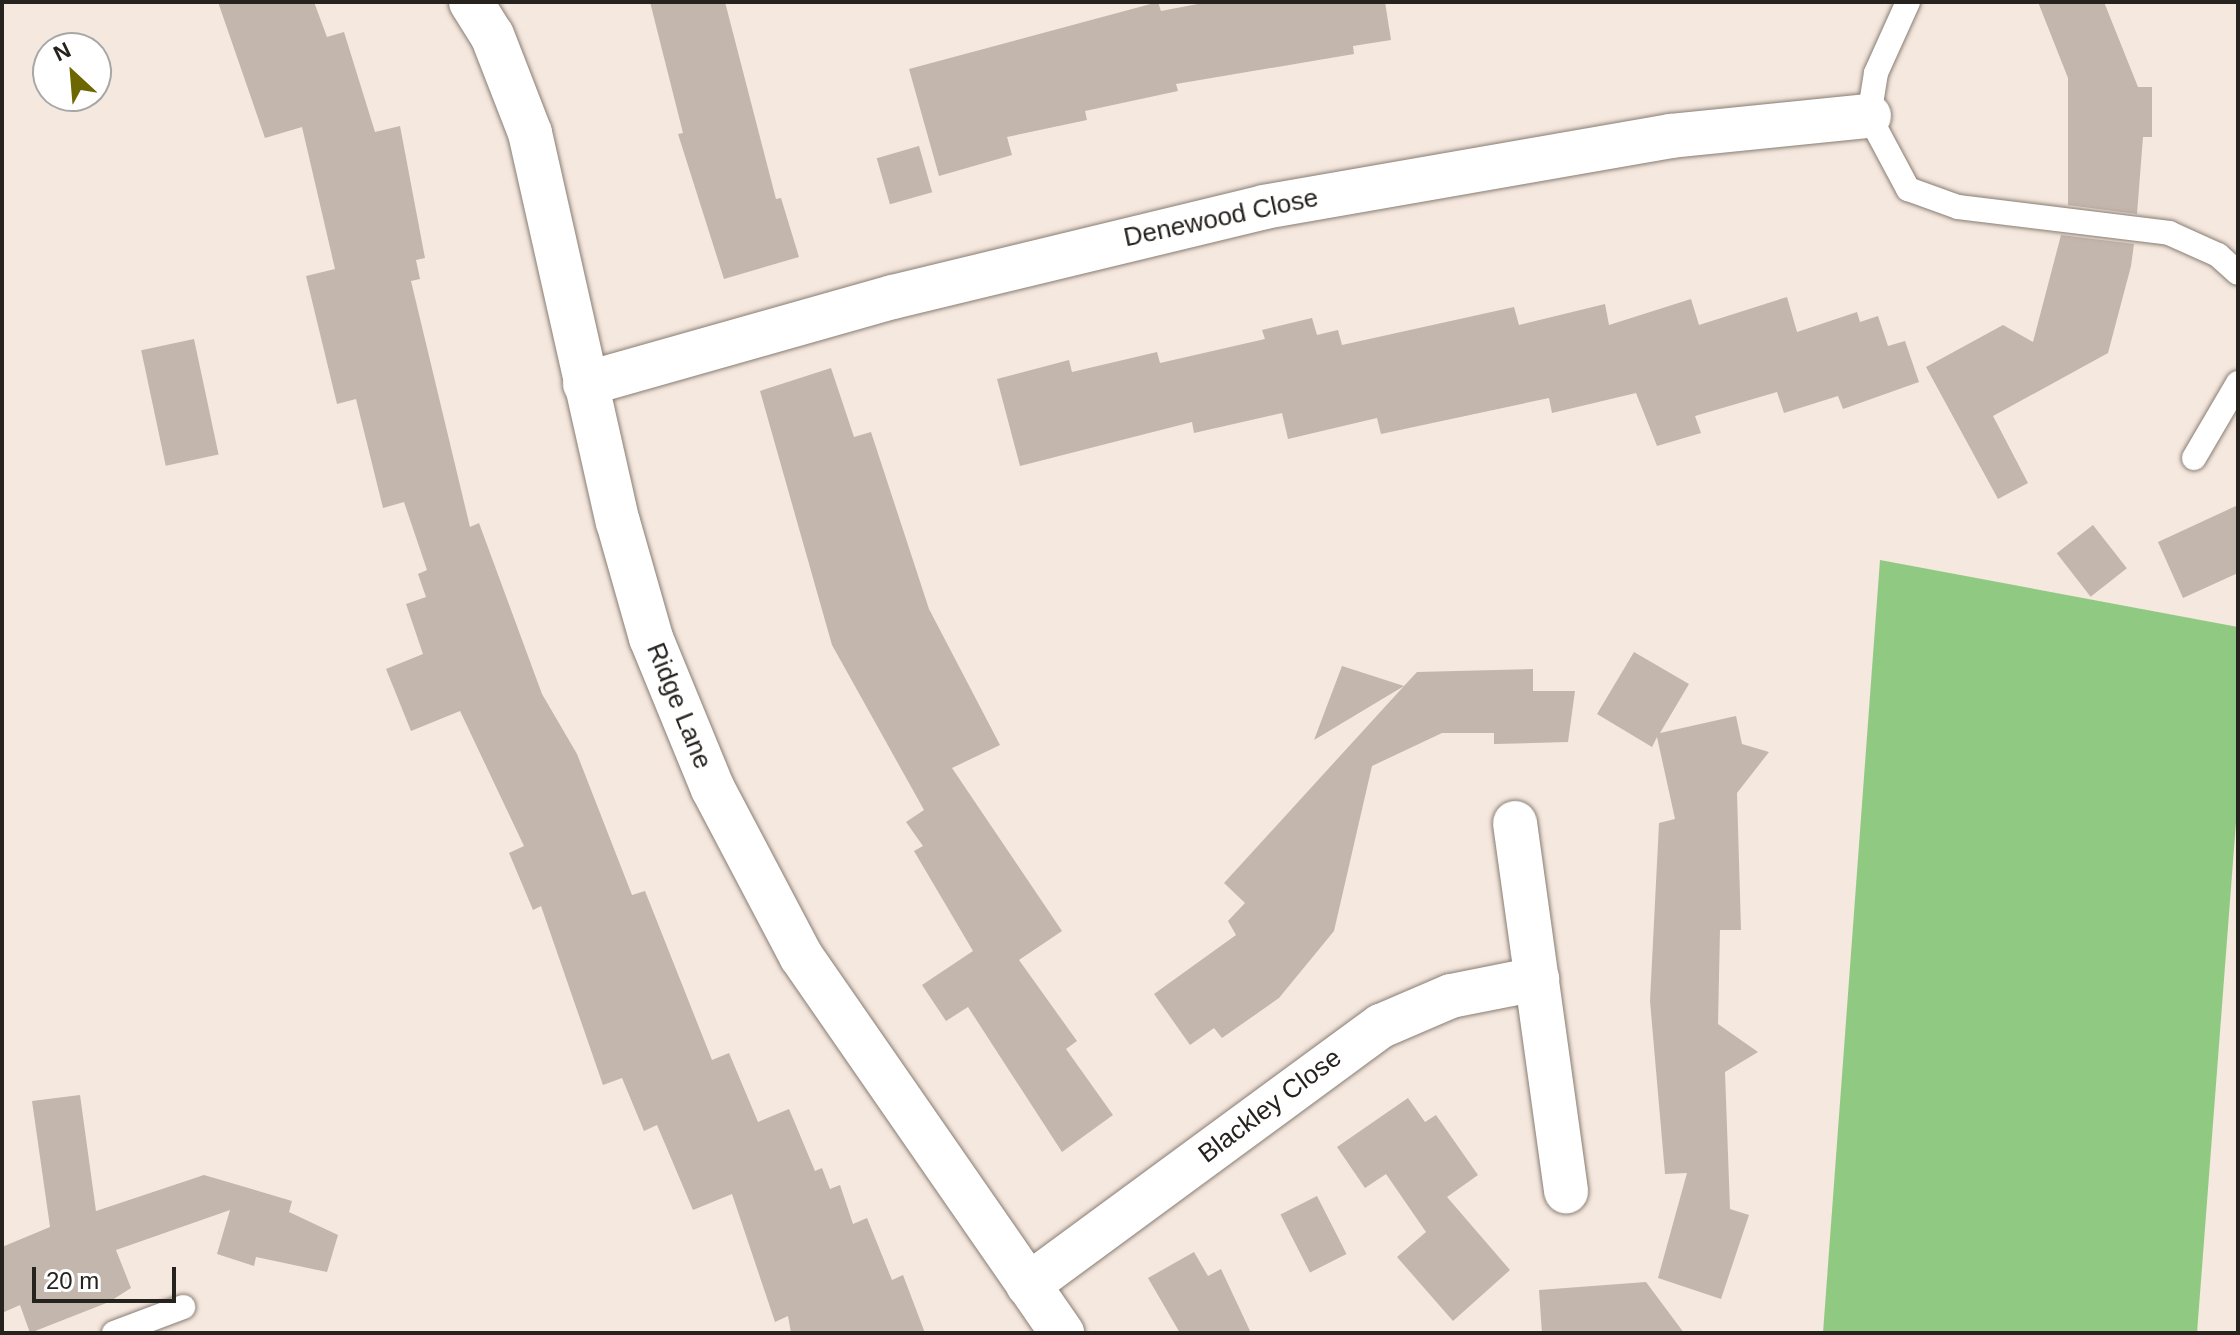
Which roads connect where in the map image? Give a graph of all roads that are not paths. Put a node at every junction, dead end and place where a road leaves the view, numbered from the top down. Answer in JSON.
{"nodes":[{"id":1,"x":471,"y":2,"type":"edge"},
{"id":2,"x":1908,"y":2,"type":"edge"},
{"id":3,"x":1869,"y":116,"type":"junction"},
{"id":4,"x":2238,"y":273,"type":"edge"},
{"id":5,"x":2238,"y":383,"type":"edge"},
{"id":6,"x":585,"y":384,"type":"junction"},
{"id":7,"x":2194,"y":458,"type":"dead end"},
{"id":8,"x":1515,"y":823,"type":"dead end"},
{"id":9,"x":1537,"y":979,"type":"junction"},
{"id":10,"x":1566,"y":1191,"type":"dead end"},
{"id":11,"x":1028,"y":1285,"type":"junction"},
{"id":12,"x":183,"y":1307,"type":"dead end"},
{"id":13,"x":114,"y":1333,"type":"edge"},
{"id":14,"x":1062,"y":1333,"type":"edge"}],
"edges":[{"from":1,"to":6,"type":"street","name":"Ridge Lane"},
{"from":2,"to":3,"type":"lane"},
{"from":3,"to":4,"type":"lane"},
{"from":3,"to":6,"type":"street","name":"Denewood Close"},
{"from":5,"to":7,"type":"lane"},
{"from":6,"to":11,"type":"street","name":"Ridge Lane"},
{"from":8,"to":9,"type":"street"},
{"from":9,"to":10,"type":"street"},
{"from":9,"to":11,"type":"street","name":"Blackley Close"},
{"from":11,"to":14,"type":"street","name":"Ridge Lane"},
{"from":12,"to":13,"type":"lane"}]}
